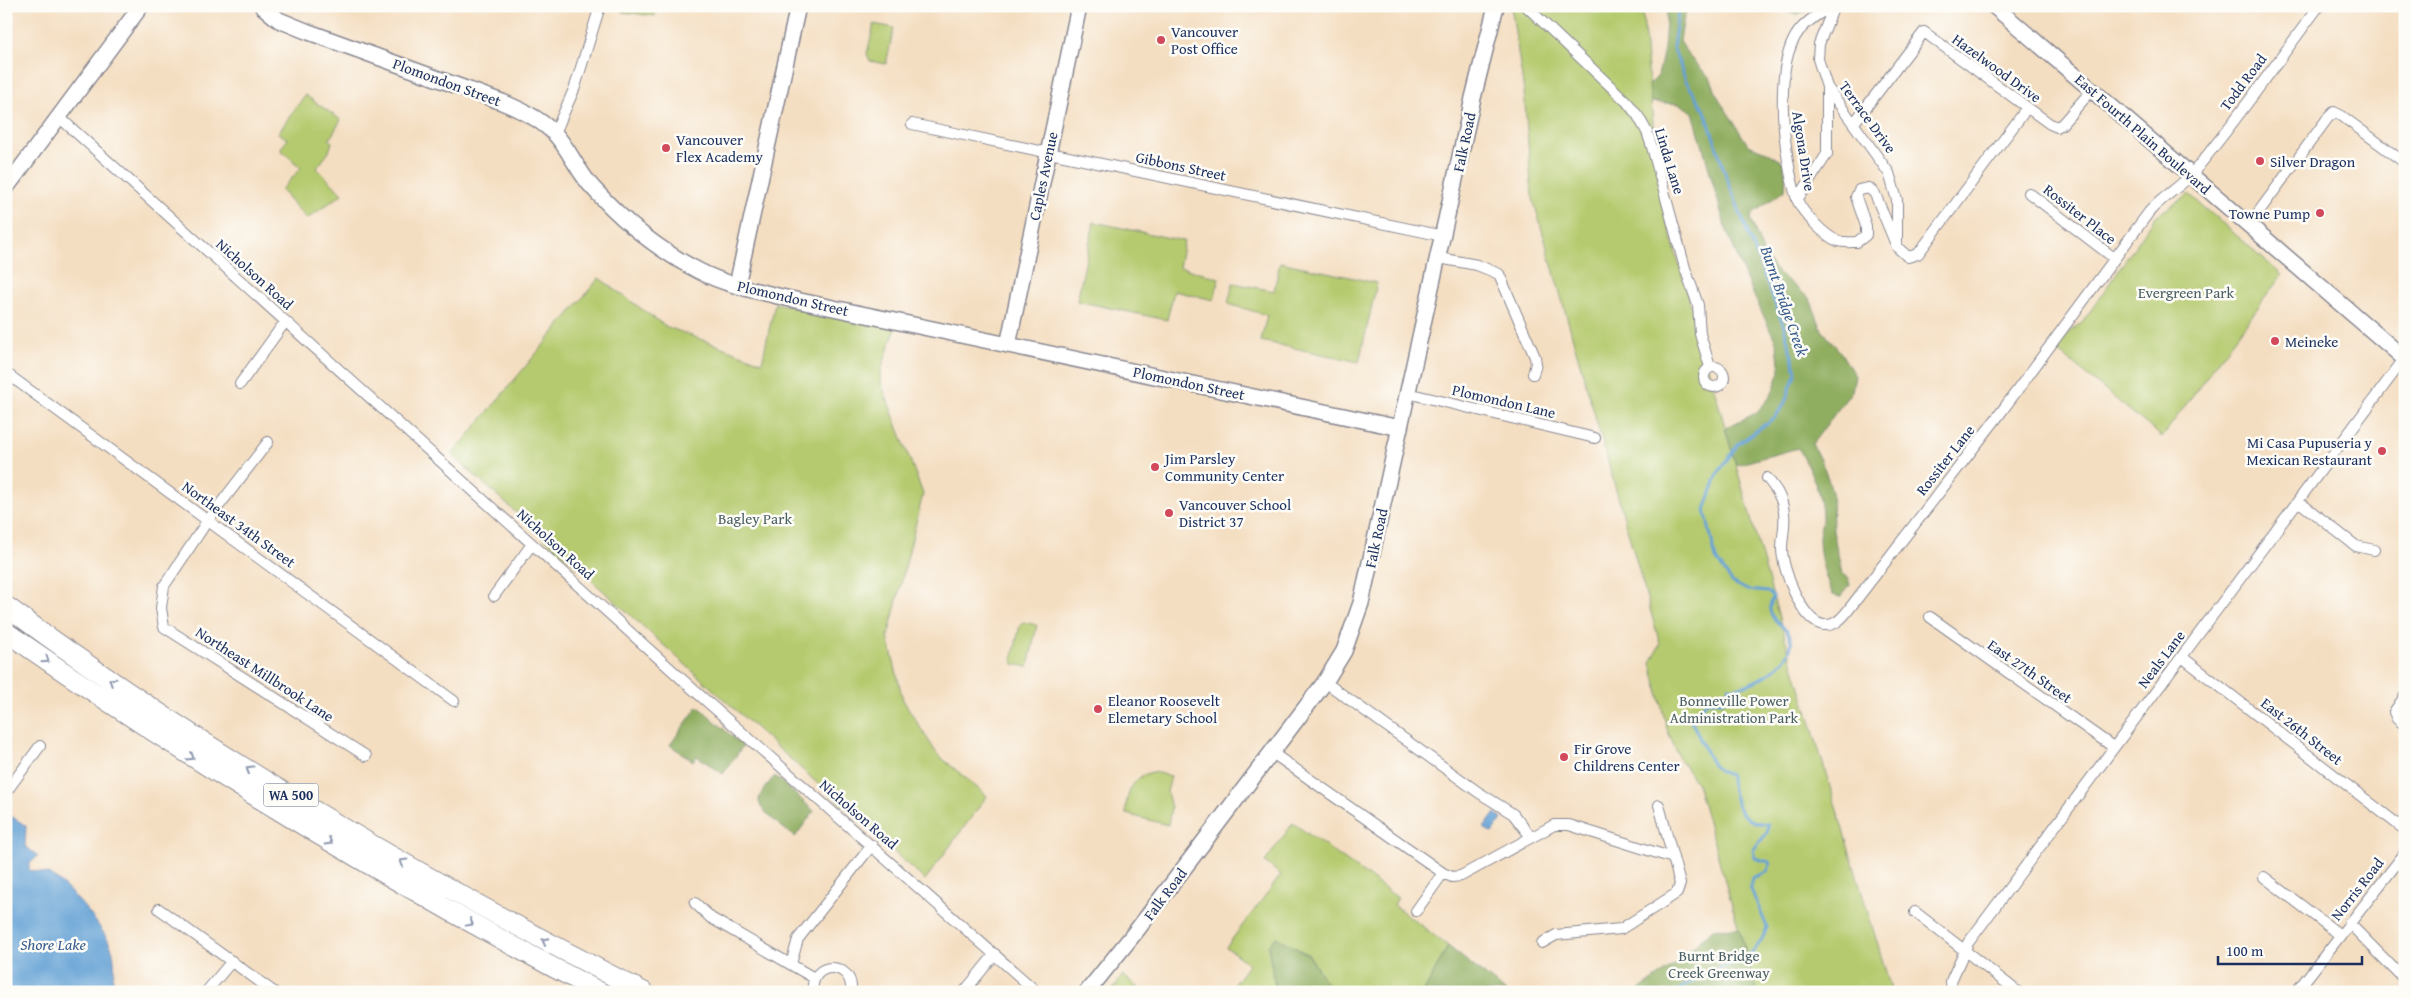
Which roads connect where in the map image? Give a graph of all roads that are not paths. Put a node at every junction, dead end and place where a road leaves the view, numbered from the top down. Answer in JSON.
{"nodes":[{"id":1,"x":141,"y":6,"type":"edge"},
{"id":2,"x":262,"y":6,"type":"edge"},
{"id":3,"x":600,"y":6,"type":"edge"},
{"id":4,"x":798,"y":6,"type":"edge"},
{"id":5,"x":1079,"y":6,"type":"edge"},
{"id":6,"x":1496,"y":6,"type":"edge"},
{"id":7,"x":1526,"y":6,"type":"edge"},
{"id":8,"x":1833,"y":6,"type":"edge"},
{"id":9,"x":2319,"y":6,"type":"edge"},
{"id":10,"x":1996,"y":7,"type":"edge"},
{"id":11,"x":1827,"y":87,"type":"junction"},
{"id":12,"x":2092,"y":90,"type":"junction"},
{"id":13,"x":2025,"y":108,"type":"junction"},
{"id":14,"x":58,"y":117,"type":"junction"},
{"id":15,"x":1854,"y":123,"type":"junction"},
{"id":16,"x":912,"y":124,"type":"dead end"},
{"id":17,"x":555,"y":133,"type":"junction"},
{"id":18,"x":1048,"y":154,"type":"junction"},
{"id":19,"x":2405,"y":163,"type":"edge"},
{"id":20,"x":2190,"y":175,"type":"junction"},
{"id":21,"x":6,"y":188,"type":"edge"},
{"id":22,"x":2029,"y":193,"type":"dead end"},
{"id":23,"x":1799,"y":195,"type":"junction"},
{"id":24,"x":2249,"y":225,"type":"junction"},
{"id":25,"x":1443,"y":236,"type":"junction"},
{"id":26,"x":1896,"y":247,"type":"junction"},
{"id":27,"x":1440,"y":258,"type":"junction"},
{"id":28,"x":2114,"y":258,"type":"junction"},
{"id":29,"x":737,"y":285,"type":"junction"},
{"id":30,"x":285,"y":322,"type":"junction"},
{"id":31,"x":1008,"y":345,"type":"junction"},
{"id":32,"x":2404,"y":359,"type":"edge"},
{"id":33,"x":1710,"y":367,"type":"dead end"},
{"id":34,"x":6,"y":373,"type":"edge"},
{"id":35,"x":1532,"y":374,"type":"dead end"},
{"id":36,"x":240,"y":384,"type":"dead end"},
{"id":37,"x":1407,"y":393,"type":"junction"},
{"id":38,"x":1400,"y":428,"type":"junction"},
{"id":39,"x":1595,"y":438,"type":"dead end"},
{"id":40,"x":268,"y":442,"type":"dead end"},
{"id":41,"x":1766,"y":478,"type":"dead end"},
{"id":42,"x":2298,"y":501,"type":"junction"},
{"id":43,"x":208,"y":520,"type":"junction"},
{"id":44,"x":532,"y":544,"type":"junction"},
{"id":45,"x":2374,"y":550,"type":"dead end"},
{"id":46,"x":494,"y":596,"type":"dead end"},
{"id":47,"x":6,"y":606,"type":"edge"},
{"id":48,"x":1930,"y":617,"type":"dead end"},
{"id":49,"x":6,"y":632,"type":"edge"},
{"id":50,"x":2182,"y":657,"type":"junction"},
{"id":51,"x":1325,"y":682,"type":"junction"},
{"id":52,"x":2405,"y":696,"type":"edge"},
{"id":53,"x":454,"y":701,"type":"dead end"},
{"id":54,"x":2405,"y":725,"type":"edge"},
{"id":55,"x":40,"y":746,"type":"dead end"},
{"id":56,"x":2114,"y":747,"type":"junction"},
{"id":57,"x":1271,"y":752,"type":"junction"},
{"id":58,"x":366,"y":756,"type":"dead end"},
{"id":59,"x":6,"y":792,"type":"edge"},
{"id":60,"x":1659,"y":805,"type":"dead end"},
{"id":61,"x":2405,"y":830,"type":"edge"},
{"id":62,"x":1531,"y":837,"type":"junction"},
{"id":63,"x":872,"y":845,"type":"junction"},
{"id":64,"x":2405,"y":853,"type":"edge"},
{"id":65,"x":1673,"y":858,"type":"junction"},
{"id":66,"x":1443,"y":874,"type":"junction"},
{"id":67,"x":2264,"y":877,"type":"dead end"},
{"id":68,"x":695,"y":903,"type":"dead end"},
{"id":69,"x":159,"y":909,"type":"dead end"},
{"id":70,"x":1416,"y":911,"type":"dead end"},
{"id":71,"x":1915,"y":912,"type":"dead end"},
{"id":72,"x":2350,"y":923,"type":"junction"},
{"id":73,"x":2340,"y":935,"type":"junction"},
{"id":74,"x":1542,"y":943,"type":"dead end"},
{"id":75,"x":1966,"y":953,"type":"junction"},
{"id":76,"x":995,"y":954,"type":"junction"},
{"id":77,"x":232,"y":961,"type":"junction"},
{"id":78,"x":791,"y":964,"type":"junction"},
{"id":79,"x":814,"y":978,"type":"junction"},
{"id":80,"x":2405,"y":980,"type":"edge"},
{"id":81,"x":1951,"y":987,"type":"edge"},
{"id":82,"x":206,"y":992,"type":"edge"},
{"id":83,"x":274,"y":992,"type":"edge"},
{"id":84,"x":600,"y":992,"type":"edge"},
{"id":85,"x":644,"y":992,"type":"edge"},
{"id":86,"x":812,"y":992,"type":"edge"},
{"id":87,"x":851,"y":992,"type":"edge"},
{"id":88,"x":964,"y":992,"type":"edge"},
{"id":89,"x":1037,"y":992,"type":"edge"},
{"id":90,"x":1087,"y":992,"type":"edge"},
{"id":91,"x":2018,"y":992,"type":"edge"},
{"id":92,"x":2296,"y":992,"type":"edge"}],
"edges":[{"from":1,"to":14,"type":"street"},
{"from":2,"to":17,"type":"street","name":"Plomondon Street"},
{"from":3,"to":17,"type":"street"},
{"from":4,"to":29,"type":"street"},
{"from":5,"to":18,"type":"street","name":"Caples Avenue"},
{"from":6,"to":25,"type":"street","name":"Falk Road"},
{"from":7,"to":33,"type":"street","name":"Linda Lane"},
{"from":8,"to":11,"type":"street","name":"Terrace Drive"},
{"from":8,"to":23,"type":"street","name":"Algona Drive"},
{"from":9,"to":20,"type":"street","name":"Todd Road"},
{"from":10,"to":12,"type":"street","name":"East Fourth Plain Boulevard"},
{"from":11,"to":15,"type":"street","name":"Terrace Drive"},
{"from":11,"to":23,"type":"street"},
{"from":12,"to":13,"type":"street","name":"Hazelwood Drive"},
{"from":12,"to":20,"type":"street","name":"East Fourth Plain Boulevard"},
{"from":13,"to":15,"type":"street","name":"Hazelwood Drive"},
{"from":13,"to":26,"type":"street"},
{"from":14,"to":21,"type":"street"},
{"from":14,"to":30,"type":"street","name":"Nicholson Road"},
{"from":15,"to":26,"type":"street","name":"Terrace Drive"},
{"from":16,"to":18,"type":"street","name":"Gibbons Street"},
{"from":17,"to":29,"type":"street","name":"Plomondon Street"},
{"from":18,"to":25,"type":"street","name":"Gibbons Street"},
{"from":18,"to":31,"type":"street","name":"Caples Avenue"},
{"from":19,"to":24,"type":"street"},
{"from":20,"to":24,"type":"street","name":"East Fourth Plain Boulevard"},
{"from":20,"to":28,"type":"street","name":"Rossiter Lane"},
{"from":22,"to":28,"type":"street","name":"Rossiter Place"},
{"from":23,"to":26,"type":"street","name":"Algona Drive"},
{"from":24,"to":32,"type":"street","name":"East Fourth Plain Boulevard"},
{"from":25,"to":27,"type":"street","name":"Falk Road"},
{"from":27,"to":35,"type":"street"},
{"from":27,"to":37,"type":"street","name":"Falk Road"},
{"from":28,"to":41,"type":"street","name":"Rossiter Lane"},
{"from":29,"to":31,"type":"street","name":"Plomondon Street"},
{"from":30,"to":36,"type":"street"},
{"from":30,"to":44,"type":"street","name":"Nicholson Road"},
{"from":31,"to":38,"type":"street","name":"Plomondon Street"},
{"from":32,"to":42,"type":"street","name":"Neals Lane"},
{"from":34,"to":43,"type":"street","name":"Northeast 34th Street"},
{"from":37,"to":38,"type":"street","name":"Falk Road"},
{"from":37,"to":39,"type":"street","name":"Plomondon Lane"},
{"from":38,"to":51,"type":"street","name":"Falk Road"},
{"from":40,"to":43,"type":"street"},
{"from":42,"to":45,"type":"street"},
{"from":42,"to":50,"type":"street","name":"Neals Lane"},
{"from":43,"to":53,"type":"street","name":"Northeast 34th Street"},
{"from":43,"to":58,"type":"street","name":"Northeast Millbrook Lane"},
{"from":44,"to":46,"type":"street"},
{"from":44,"to":63,"type":"street","name":"Nicholson Road"},
{"from":85,"to":47,"type":"highway","number":"WA 500","one_way":true},
{"from":48,"to":56,"type":"street","name":"East 27th Street"},
{"from":49,"to":84,"type":"highway","number":"WA 500","one_way":true},
{"from":50,"to":56,"type":"street","name":"Neals Lane"},
{"from":50,"to":61,"type":"street","name":"East 26th Street"},
{"from":51,"to":57,"type":"street","name":"Falk Road"},
{"from":51,"to":62,"type":"street"},
{"from":52,"to":54,"type":"street"},
{"from":55,"to":59,"type":"street"},
{"from":56,"to":75,"type":"street","name":"Neals Lane"},
{"from":57,"to":66,"type":"street"},
{"from":57,"to":90,"type":"street","name":"Falk Road"},
{"from":60,"to":65,"type":"street"},
{"from":62,"to":65,"type":"street"},
{"from":62,"to":66,"type":"street"},
{"from":63,"to":76,"type":"street","name":"Nicholson Road"},
{"from":63,"to":78,"type":"street"},
{"from":64,"to":72,"type":"street","name":"Norris Road"},
{"from":65,"to":74,"type":"street"},
{"from":66,"to":70,"type":"street"},
{"from":67,"to":73,"type":"street"},
{"from":68,"to":78,"type":"street"},
{"from":69,"to":77,"type":"street"},
{"from":71,"to":75,"type":"street"},
{"from":72,"to":73,"type":"street","name":"Norris Road"},
{"from":72,"to":80,"type":"street"},
{"from":73,"to":92,"type":"street","name":"Norris Road"},
{"from":75,"to":81,"type":"street","name":"Neals Lane"},
{"from":75,"to":91,"type":"street"},
{"from":76,"to":88,"type":"street"},
{"from":76,"to":89,"type":"street","name":"Nicholson Road"},
{"from":77,"to":82,"type":"street"},
{"from":77,"to":83,"type":"street"},
{"from":78,"to":79,"type":"street"},
{"from":79,"to":86,"type":"street"},
{"from":79,"to":87,"type":"street"}]}
